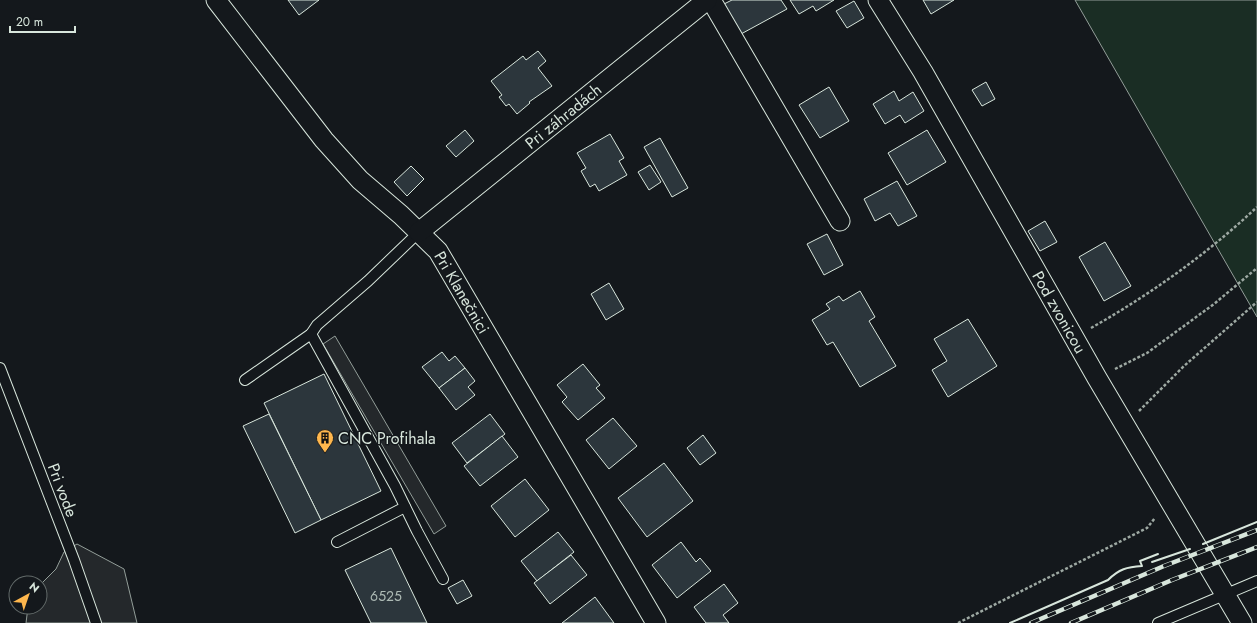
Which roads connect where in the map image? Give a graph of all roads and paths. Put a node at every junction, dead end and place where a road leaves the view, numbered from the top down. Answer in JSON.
{"nodes":[{"id":1,"x":216,"y":0,"type":"edge"},
{"id":2,"x":707,"y":0,"type":"edge"},
{"id":3,"x":711,"y":0,"type":"edge"},
{"id":4,"x":878,"y":0,"type":"edge"},
{"id":5,"x":1257,"y":207,"type":"edge"},
{"id":6,"x":840,"y":221,"type":"dead end"},
{"id":7,"x":419,"y":232,"type":"junction"},
{"id":8,"x":1257,"y":268,"type":"edge"},
{"id":9,"x":1257,"y":302,"type":"edge"},
{"id":10,"x":311,"y":334,"type":"junction"},
{"id":11,"x":1074,"y":337,"type":"junction"},
{"id":12,"x":0,"y":368,"type":"edge"},
{"id":13,"x":1097,"y":378,"type":"junction"},
{"id":14,"x":246,"y":380,"type":"dead end"},
{"id":15,"x":1120,"y":416,"type":"junction"},
{"id":16,"x":1169,"y":500,"type":"junction"},
{"id":17,"x":405,"y":507,"type":"junction"},
{"id":18,"x":337,"y":542,"type":"dead end"},
{"id":19,"x":443,"y":579,"type":"dead end"},
{"id":20,"x":1257,"y":581,"type":"edge"},
{"id":21,"x":1225,"y":595,"type":"junction"},
{"id":22,"x":96,"y":623,"type":"edge"},
{"id":23,"x":656,"y":623,"type":"edge"},
{"id":24,"x":958,"y":623,"type":"edge"},
{"id":25,"x":1158,"y":623,"type":"edge"},
{"id":26,"x":1242,"y":623,"type":"edge"}],
"edges":[{"from":1,"to":7,"type":"street","name":"Pri Klanečnici"},
{"from":2,"to":7,"type":"street","name":"Pri záhradách"},
{"from":3,"to":6,"type":"street"},
{"from":4,"to":11,"type":"street","name":"Pod zvonicou"},
{"from":5,"to":11,"type":"path"},
{"from":7,"to":10,"type":"lane"},
{"from":7,"to":23,"type":"street","name":"Pri Klanečnici"},
{"from":8,"to":13,"type":"path"},
{"from":9,"to":15,"type":"path"},
{"from":10,"to":14,"type":"lane"},
{"from":10,"to":17,"type":"lane"},
{"from":11,"to":13,"type":"street","name":"Pod zvonicou"},
{"from":12,"to":22,"type":"lane","name":"Pri vode"},
{"from":13,"to":15,"type":"street","name":"Pod zvonicou"},
{"from":15,"to":16,"type":"street","name":"Pod zvonicou"},
{"from":16,"to":21,"type":"street","name":"Pod zvonicou"},
{"from":16,"to":24,"type":"path"},
{"from":17,"to":18,"type":"lane"},
{"from":17,"to":19,"type":"lane"},
{"from":20,"to":21,"type":"lane"},
{"from":21,"to":25,"type":"lane"},
{"from":21,"to":26,"type":"street","name":"Pod zvonicou"}]}
